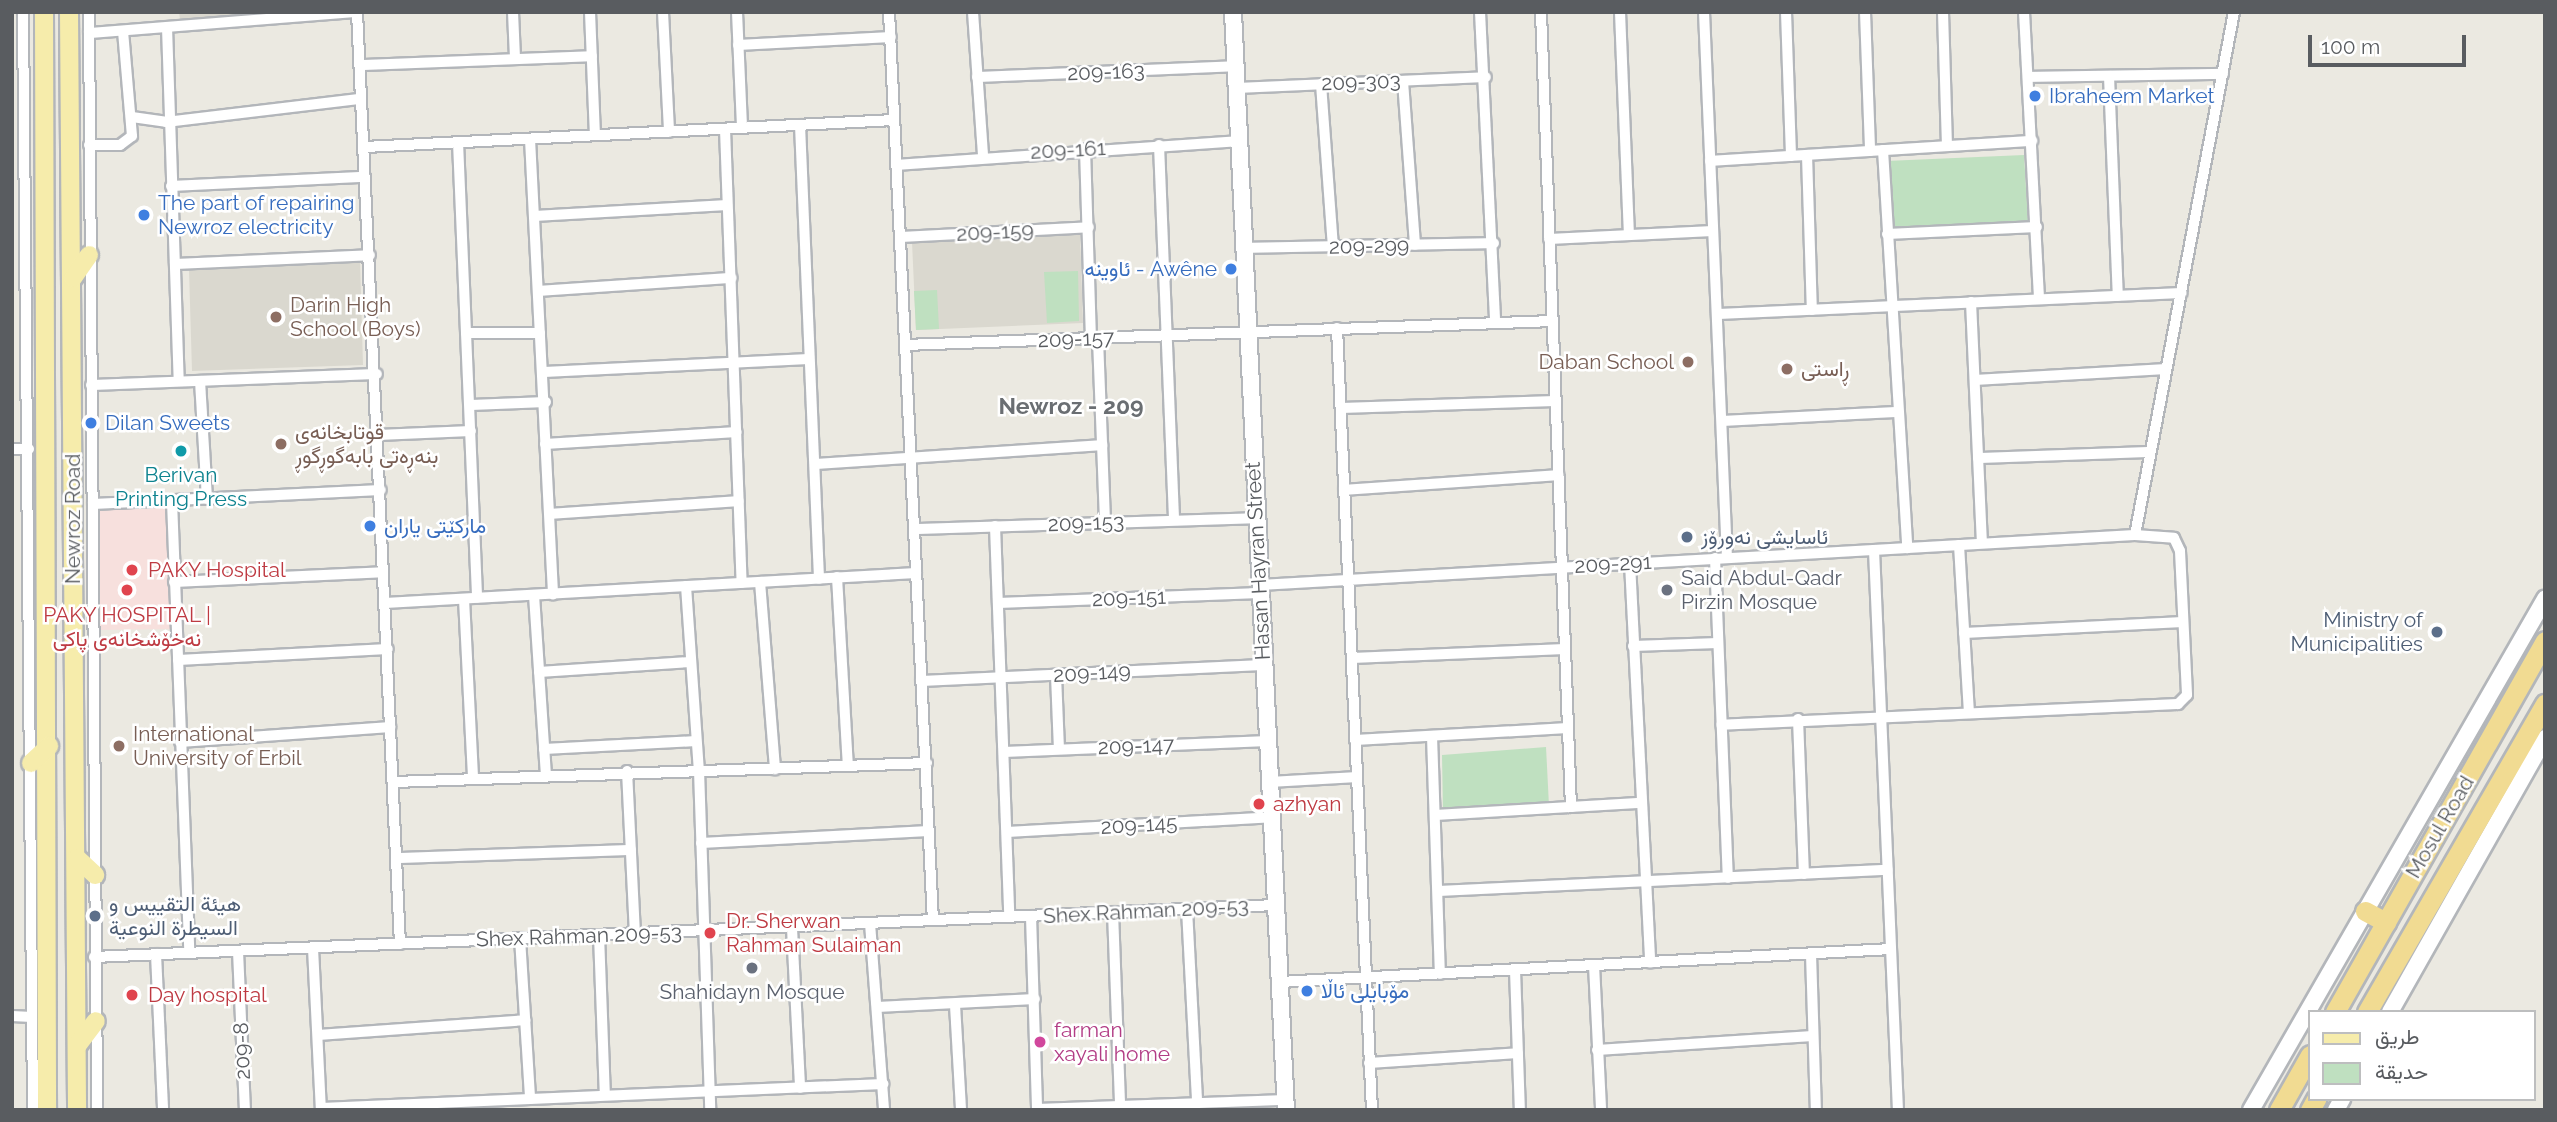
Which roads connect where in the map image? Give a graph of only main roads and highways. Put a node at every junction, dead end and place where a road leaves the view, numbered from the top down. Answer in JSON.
{"nodes":[{"id":1,"x":44,"y":12,"type":"edge"},
{"id":2,"x":69,"y":12,"type":"edge"},
{"id":3,"x":89,"y":255,"type":"road end"},
{"id":4,"x":73,"y":278,"type":"junction"},
{"id":5,"x":2545,"y":641,"type":"edge"},
{"id":6,"x":75,"y":669,"type":"junction"},
{"id":7,"x":50,"y":671,"type":"junction"},
{"id":8,"x":50,"y":690,"type":"junction"},
{"id":9,"x":75,"y":693,"type":"junction"},
{"id":10,"x":2545,"y":704,"type":"edge"},
{"id":11,"x":49,"y":746,"type":"junction"},
{"id":12,"x":31,"y":763,"type":"road end"},
{"id":13,"x":77,"y":858,"type":"junction"},
{"id":14,"x":95,"y":875,"type":"road end"},
{"id":15,"x":2365,"y":911,"type":"road end"},
{"id":16,"x":2386,"y":922,"type":"junction"},
{"id":17,"x":32,"y":928,"type":"road end"},
{"id":18,"x":48,"y":948,"type":"junction"},
{"id":19,"x":2336,"y":1010,"type":"edge"},
{"id":20,"x":2368,"y":1010,"type":"edge"},
{"id":21,"x":96,"y":1021,"type":"road end"},
{"id":22,"x":76,"y":1046,"type":"junction"},
{"id":23,"x":2308,"y":1059,"type":"edge"},
{"id":24,"x":47,"y":1110,"type":"edge"},
{"id":25,"x":77,"y":1110,"type":"edge"},
{"id":26,"x":2279,"y":1110,"type":"edge"}],
"edges":[{"from":1,"to":7,"type":"main road","name":"Newroz Road"},
{"from":2,"to":4,"type":"main road","name":"Newroz Road"},
{"from":3,"to":4,"type":"main road"},
{"from":4,"to":6,"type":"main road","name":"Newroz Road"},
{"from":5,"to":16,"type":"highway","name":"Mosul Road"},
{"from":6,"to":7,"type":"main road"},
{"from":6,"to":9,"type":"main road","name":"Newroz Road"},
{"from":7,"to":8,"type":"main road","name":"Newroz Road"},
{"from":8,"to":9,"type":"main road"},
{"from":8,"to":11,"type":"main road","name":"Newroz Road"},
{"from":9,"to":13,"type":"main road","name":"Newroz Road"},
{"from":10,"to":20,"type":"highway","name":"Mosul Road"},
{"from":11,"to":12,"type":"main road"},
{"from":11,"to":18,"type":"main road","name":"Newroz Road"},
{"from":13,"to":14,"type":"main road"},
{"from":13,"to":22,"type":"main road","name":"Newroz Road"},
{"from":15,"to":16,"type":"highway"},
{"from":16,"to":19,"type":"highway","name":"Mosul Road"},
{"from":17,"to":18,"type":"main road"},
{"from":18,"to":24,"type":"main road","name":"Newroz Road"},
{"from":21,"to":22,"type":"main road"},
{"from":22,"to":25,"type":"main road","name":"Newroz Road"},
{"from":23,"to":26,"type":"highway"}]}
